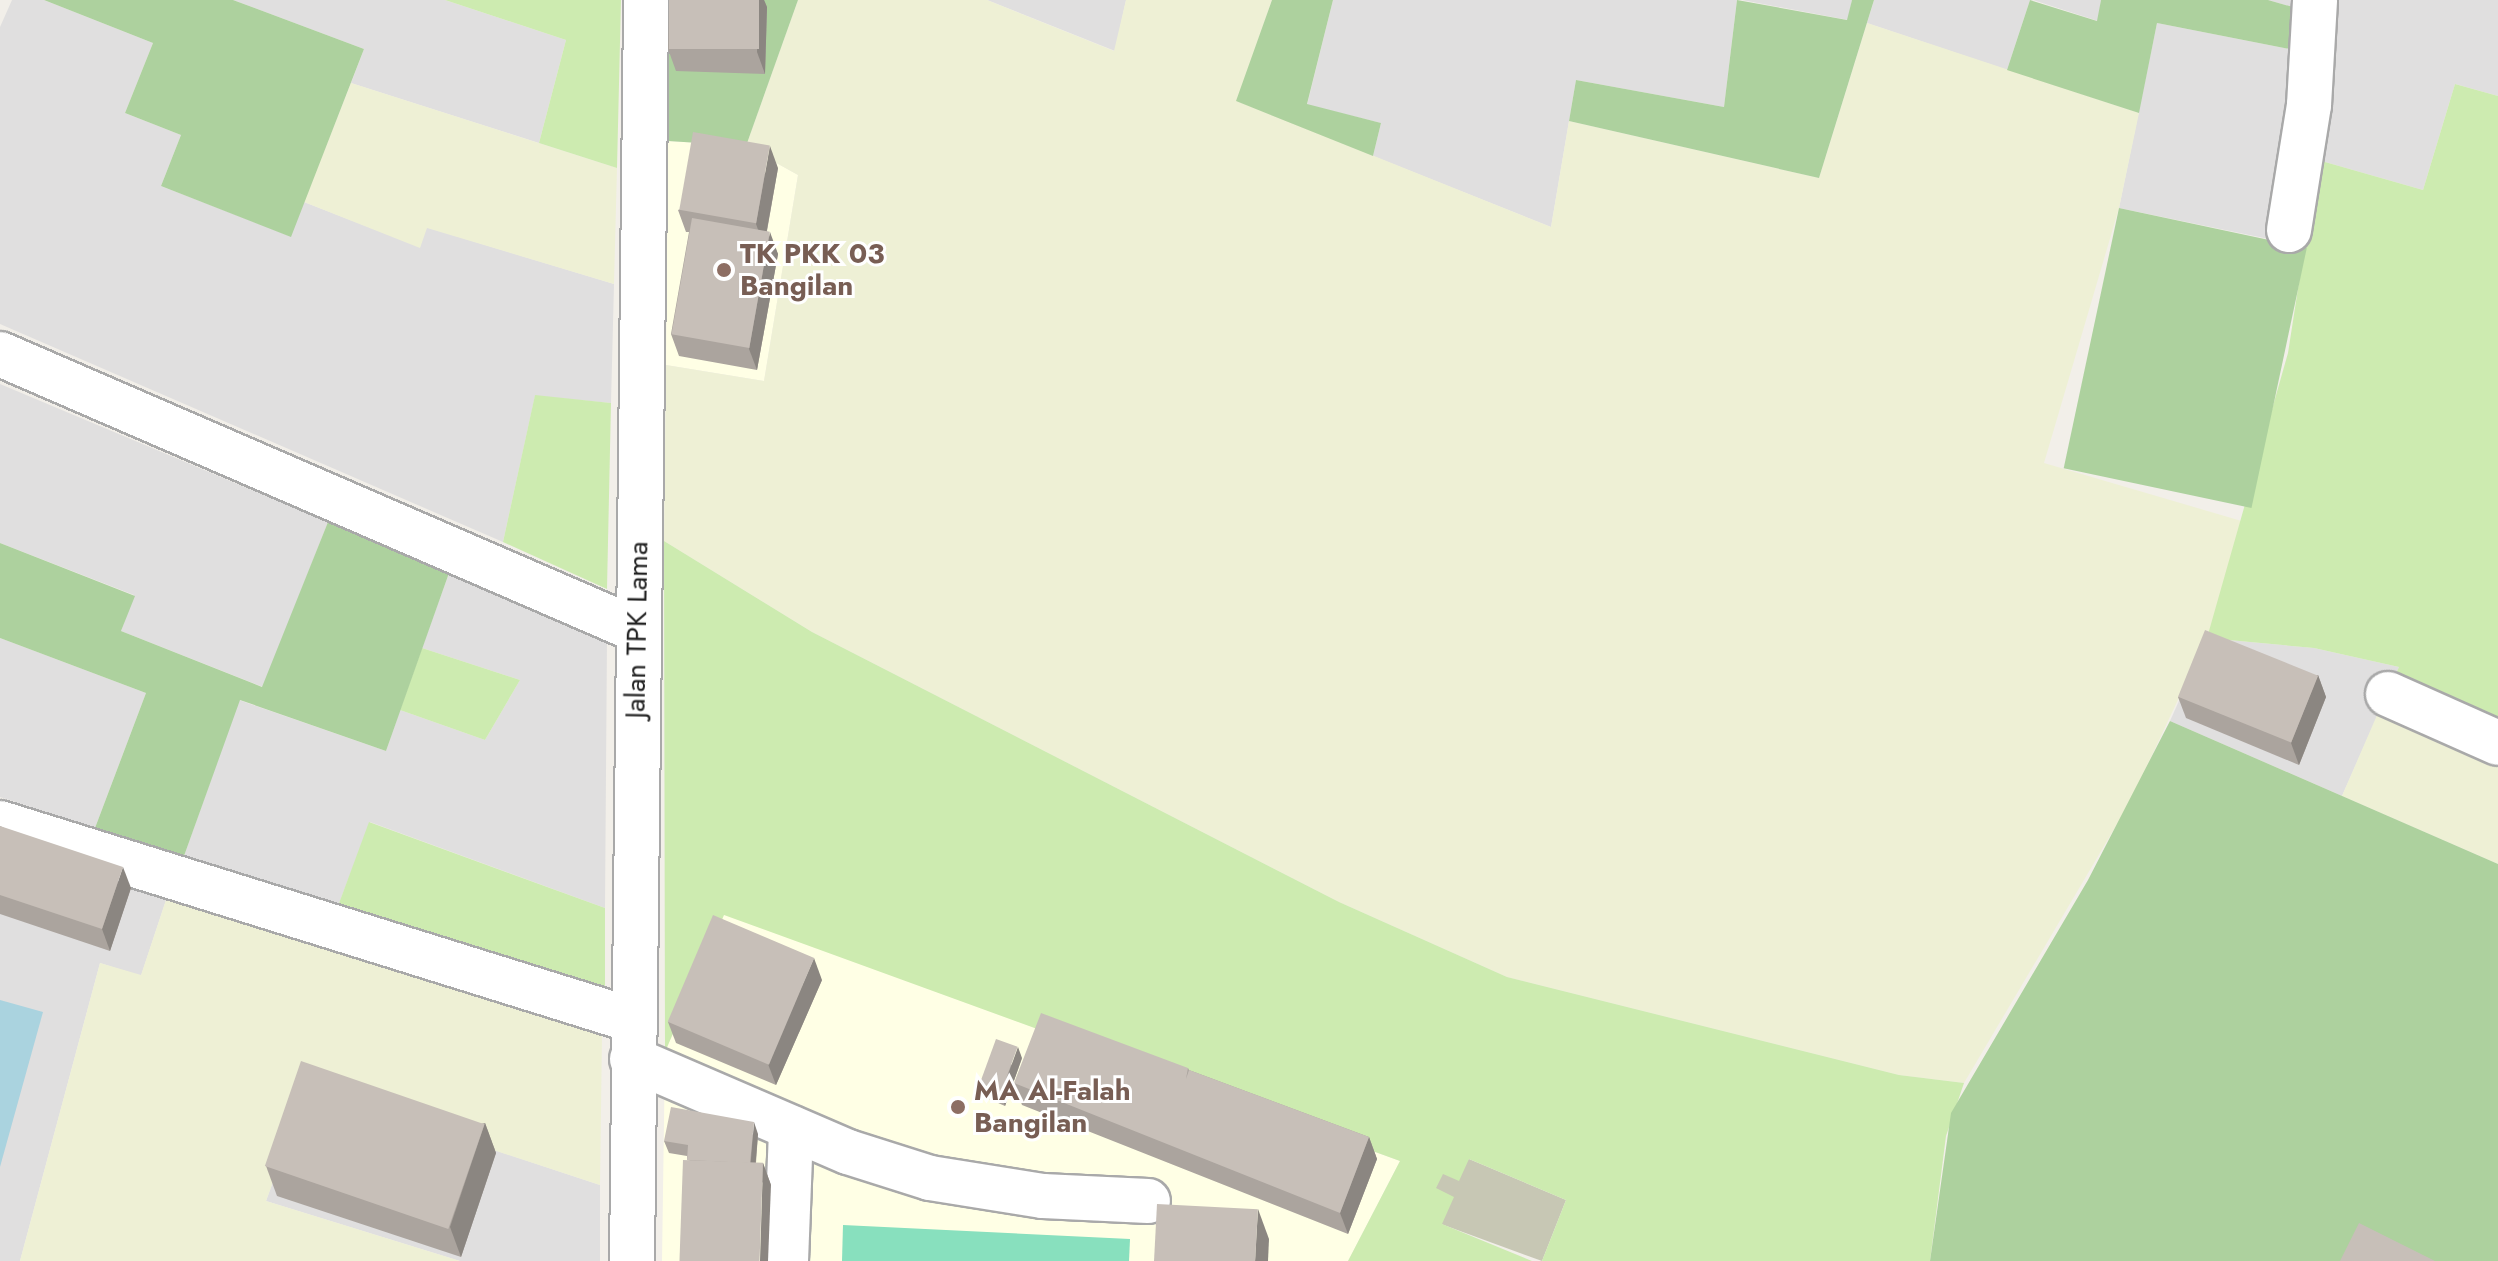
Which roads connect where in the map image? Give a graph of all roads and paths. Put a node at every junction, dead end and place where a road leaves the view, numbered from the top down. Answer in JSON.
{"nodes":[{"id":1,"x":646,"y":0,"type":"edge"},
{"id":2,"x":2315,"y":0,"type":"edge"},
{"id":3,"x":2289,"y":230,"type":"dead end"},
{"id":4,"x":0,"y":354,"type":"edge"},
{"id":5,"x":637,"y":630,"type":"junction"},
{"id":6,"x":2388,"y":694,"type":"dead end"},
{"id":7,"x":2498,"y":743,"type":"edge"},
{"id":8,"x":0,"y":823,"type":"edge"},
{"id":9,"x":632,"y":1040,"type":"junction"},
{"id":10,"x":791,"y":1128,"type":"junction"},
{"id":11,"x":1148,"y":1201,"type":"dead end"},
{"id":12,"x":632,"y":1261,"type":"edge"},
{"id":13,"x":786,"y":1261,"type":"edge"}],
"edges":[{"from":1,"to":5,"type":"street","name":"Jalan TPK Lama"},
{"from":2,"to":3,"type":"street"},
{"from":4,"to":5,"type":"street"},
{"from":5,"to":9,"type":"street","name":"Jalan TPK Lama"},
{"from":6,"to":7,"type":"street"},
{"from":8,"to":9,"type":"street"},
{"from":9,"to":10,"type":"street"},
{"from":9,"to":12,"type":"street","name":"Jalan TPK Lama"},
{"from":10,"to":11,"type":"street"},
{"from":10,"to":13,"type":"street"}]}
